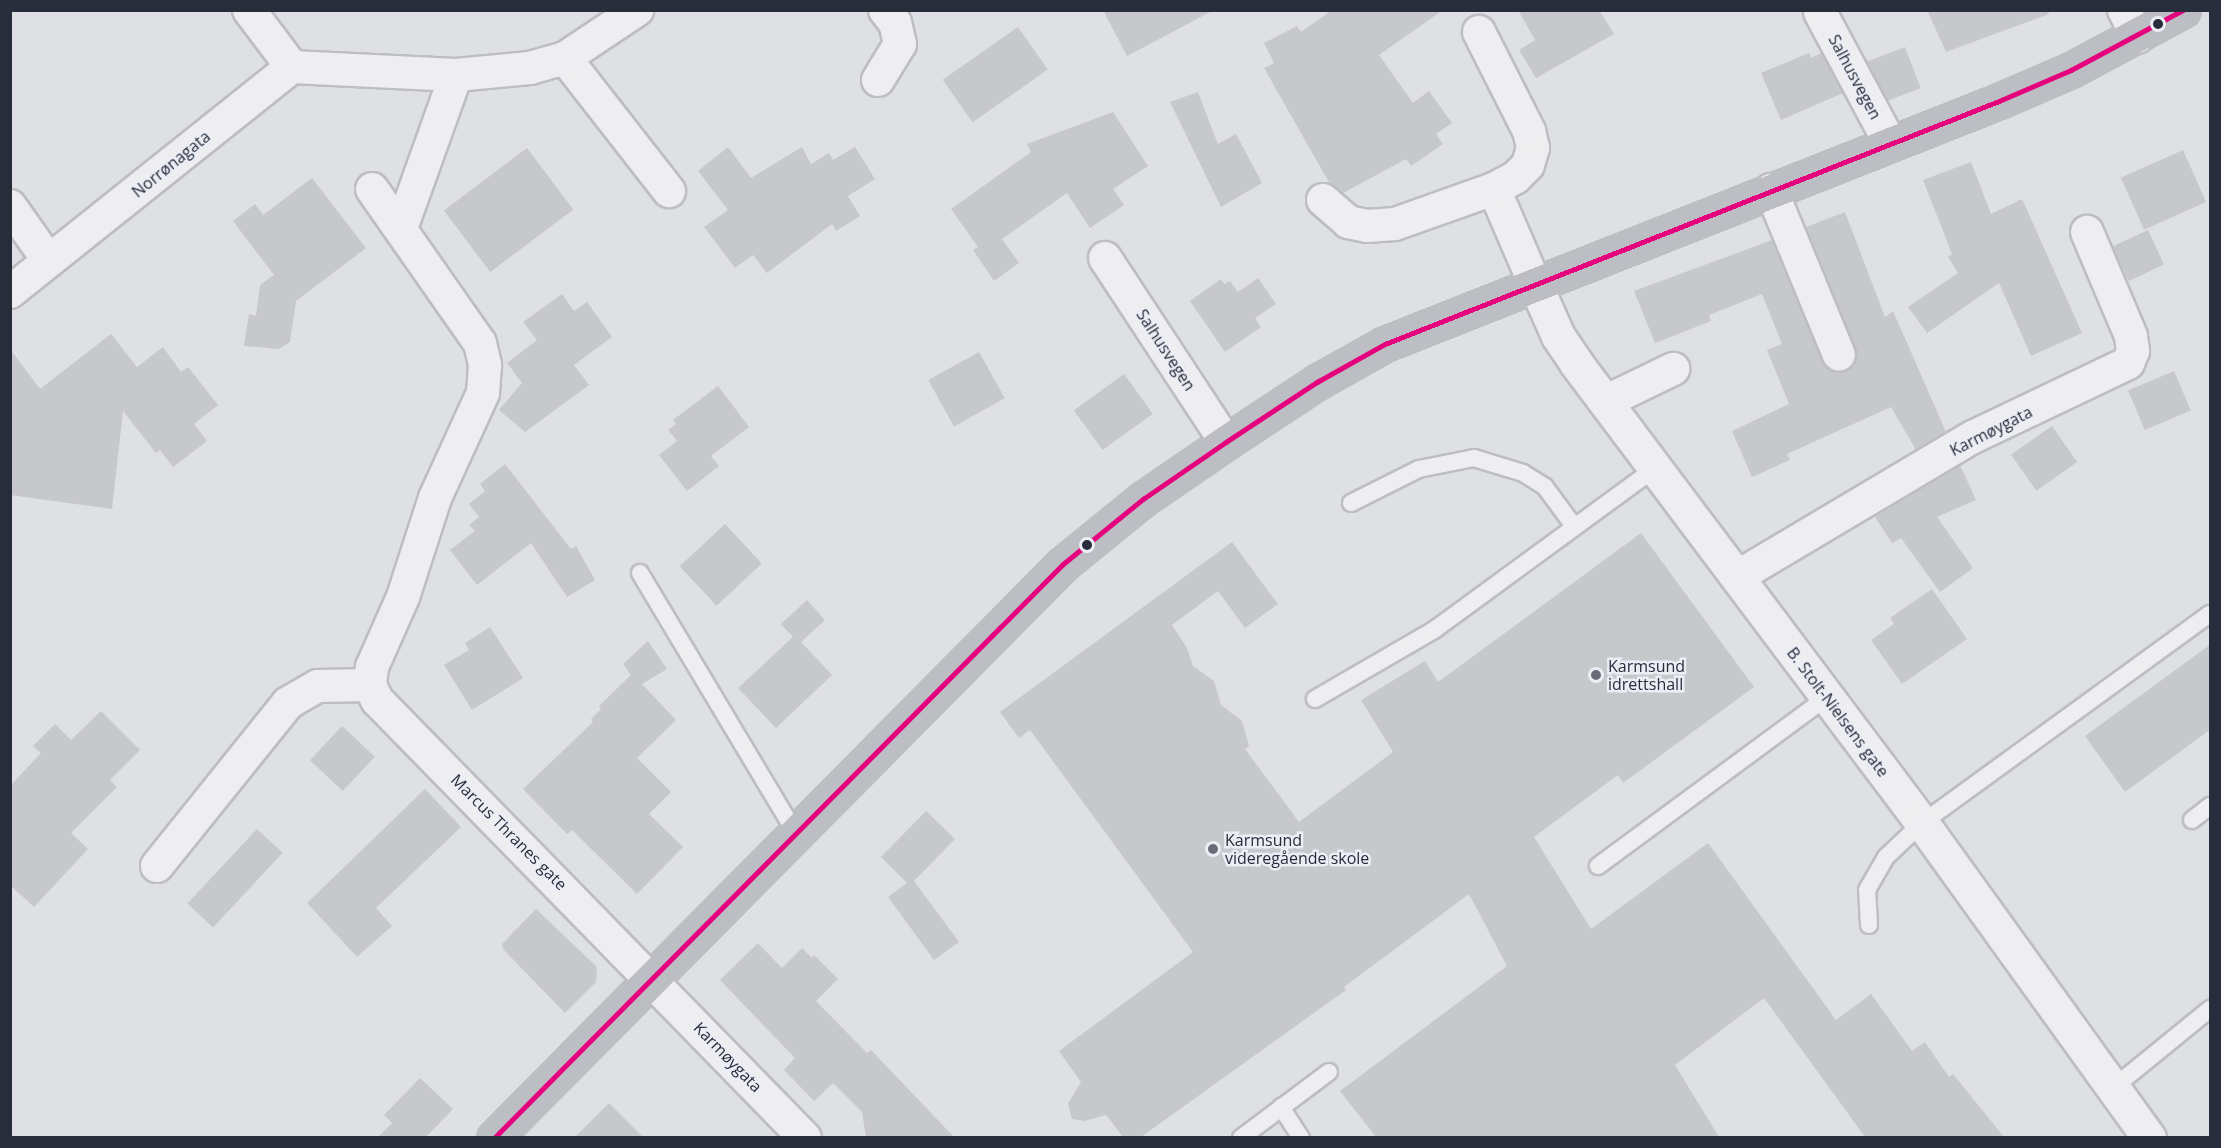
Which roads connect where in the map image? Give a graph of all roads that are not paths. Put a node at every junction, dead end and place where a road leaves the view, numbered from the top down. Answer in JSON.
{"nodes":[{"id":1,"x":249,"y":10,"type":"edge"},
{"id":2,"x":636,"y":10,"type":"edge"},
{"id":3,"x":885,"y":10,"type":"edge"},
{"id":4,"x":2183,"y":10,"type":"edge"},
{"id":5,"x":1820,"y":12,"type":"edge"},
{"id":6,"x":2131,"y":24,"type":"edge"},
{"id":7,"x":1479,"y":32,"type":"dead end"},
{"id":8,"x":565,"y":58,"type":"junction"},
{"id":9,"x":292,"y":67,"type":"junction"},
{"id":10,"x":456,"y":75,"type":"junction"},
{"id":11,"x":878,"y":80,"type":"dead end"},
{"id":12,"x":1890,"y":143,"type":"junction"},
{"id":13,"x":372,"y":189,"type":"dead end"},
{"id":14,"x":1494,"y":189,"type":"junction"},
{"id":15,"x":1771,"y":190,"type":"junction"},
{"id":16,"x":669,"y":191,"type":"dead end"},
{"id":17,"x":1323,"y":201,"type":"dead end"},
{"id":18,"x":10,"y":206,"type":"edge"},
{"id":19,"x":401,"y":229,"type":"junction"},
{"id":20,"x":2087,"y":232,"type":"dead end"},
{"id":21,"x":1105,"y":258,"type":"dead end"},
{"id":22,"x":49,"y":261,"type":"junction"},
{"id":23,"x":1535,"y":284,"type":"junction"},
{"id":24,"x":10,"y":292,"type":"edge"},
{"id":25,"x":1839,"y":356,"type":"dead end"},
{"id":26,"x":1673,"y":369,"type":"dead end"},
{"id":27,"x":1605,"y":402,"type":"junction"},
{"id":28,"x":1226,"y":442,"type":"junction"},
{"id":29,"x":1655,"y":468,"type":"junction"},
{"id":30,"x":1352,"y":503,"type":"dead end"},
{"id":31,"x":1573,"y":525,"type":"junction"},
{"id":32,"x":640,"y":573,"type":"dead end"},
{"id":33,"x":1737,"y":577,"type":"junction"},
{"id":34,"x":2211,"y":614,"type":"edge"},
{"id":35,"x":370,"y":685,"type":"junction"},
{"id":36,"x":1827,"y":697,"type":"junction"},
{"id":37,"x":1316,"y":699,"type":"dead end"},
{"id":38,"x":2211,"y":806,"type":"edge"},
{"id":39,"x":2192,"y":820,"type":"dead end"},
{"id":40,"x":1922,"y":823,"type":"junction"},
{"id":41,"x":795,"y":832,"type":"junction"},
{"id":42,"x":157,"y":866,"type":"dead end"},
{"id":43,"x":1598,"y":866,"type":"dead end"},
{"id":44,"x":1869,"y":925,"type":"dead end"},
{"id":45,"x":651,"y":977,"type":"junction"},
{"id":46,"x":2211,"y":1009,"type":"edge"},
{"id":47,"x":1329,"y":1072,"type":"dead end"},
{"id":48,"x":2113,"y":1088,"type":"junction"},
{"id":49,"x":1281,"y":1107,"type":"junction"},
{"id":50,"x":494,"y":1137,"type":"edge"},
{"id":51,"x":805,"y":1137,"type":"edge"},
{"id":52,"x":1241,"y":1137,"type":"edge"},
{"id":53,"x":1301,"y":1137,"type":"edge"},
{"id":54,"x":2149,"y":1137,"type":"edge"}],
"edges":[{"from":1,"to":9,"type":"street"},
{"from":2,"to":8,"type":"street"},
{"from":3,"to":11,"type":"street"},
{"from":4,"to":6,"type":"main road"},
{"from":5,"to":12,"type":"street","name":"Salhusvegen"},
{"from":6,"to":12,"type":"main road"},
{"from":7,"to":14,"type":"street"},
{"from":8,"to":10,"type":"street"},
{"from":8,"to":16,"type":"street"},
{"from":9,"to":10,"type":"street"},
{"from":9,"to":22,"type":"street","name":"Norrønagata"},
{"from":10,"to":19,"type":"street"},
{"from":12,"to":15,"type":"main road"},
{"from":13,"to":19,"type":"street"},
{"from":14,"to":17,"type":"street"},
{"from":14,"to":23,"type":"street"},
{"from":15,"to":23,"type":"main road"},
{"from":15,"to":25,"type":"street"},
{"from":18,"to":22,"type":"street"},
{"from":19,"to":35,"type":"street"},
{"from":20,"to":33,"type":"street","name":"Karmøygata"},
{"from":21,"to":28,"type":"street","name":"Salhusvegen"},
{"from":22,"to":24,"type":"street","name":"Norrønagata"},
{"from":23,"to":27,"type":"street","name":"B. Stolt-Nielsens gate"},
{"from":23,"to":28,"type":"main road"},
{"from":26,"to":27,"type":"street"},
{"from":27,"to":29,"type":"street","name":"B. Stolt-Nielsens gate"},
{"from":28,"to":41,"type":"main road"},
{"from":29,"to":31,"type":"lane"},
{"from":29,"to":33,"type":"street","name":"B. Stolt-Nielsens gate"},
{"from":30,"to":31,"type":"lane"},
{"from":31,"to":37,"type":"lane"},
{"from":32,"to":41,"type":"lane"},
{"from":33,"to":36,"type":"street","name":"B. Stolt-Nielsens gate"},
{"from":34,"to":40,"type":"lane"},
{"from":35,"to":42,"type":"street"},
{"from":35,"to":45,"type":"street","name":"Marcus Thranes gate"},
{"from":36,"to":40,"type":"street","name":"B. Stolt-Nielsens gate"},
{"from":36,"to":43,"type":"lane"},
{"from":38,"to":39,"type":"lane"},
{"from":40,"to":44,"type":"lane"},
{"from":40,"to":48,"type":"street","name":"B. Stolt-Nielsens gate"},
{"from":41,"to":45,"type":"main road"},
{"from":45,"to":50,"type":"main road"},
{"from":45,"to":51,"type":"street","name":"Karmøygata"},
{"from":46,"to":48,"type":"lane"},
{"from":47,"to":49,"type":"lane"},
{"from":48,"to":54,"type":"street","name":"B. Stolt-Nielsens gate"},
{"from":49,"to":52,"type":"lane"},
{"from":49,"to":53,"type":"lane"}]}
